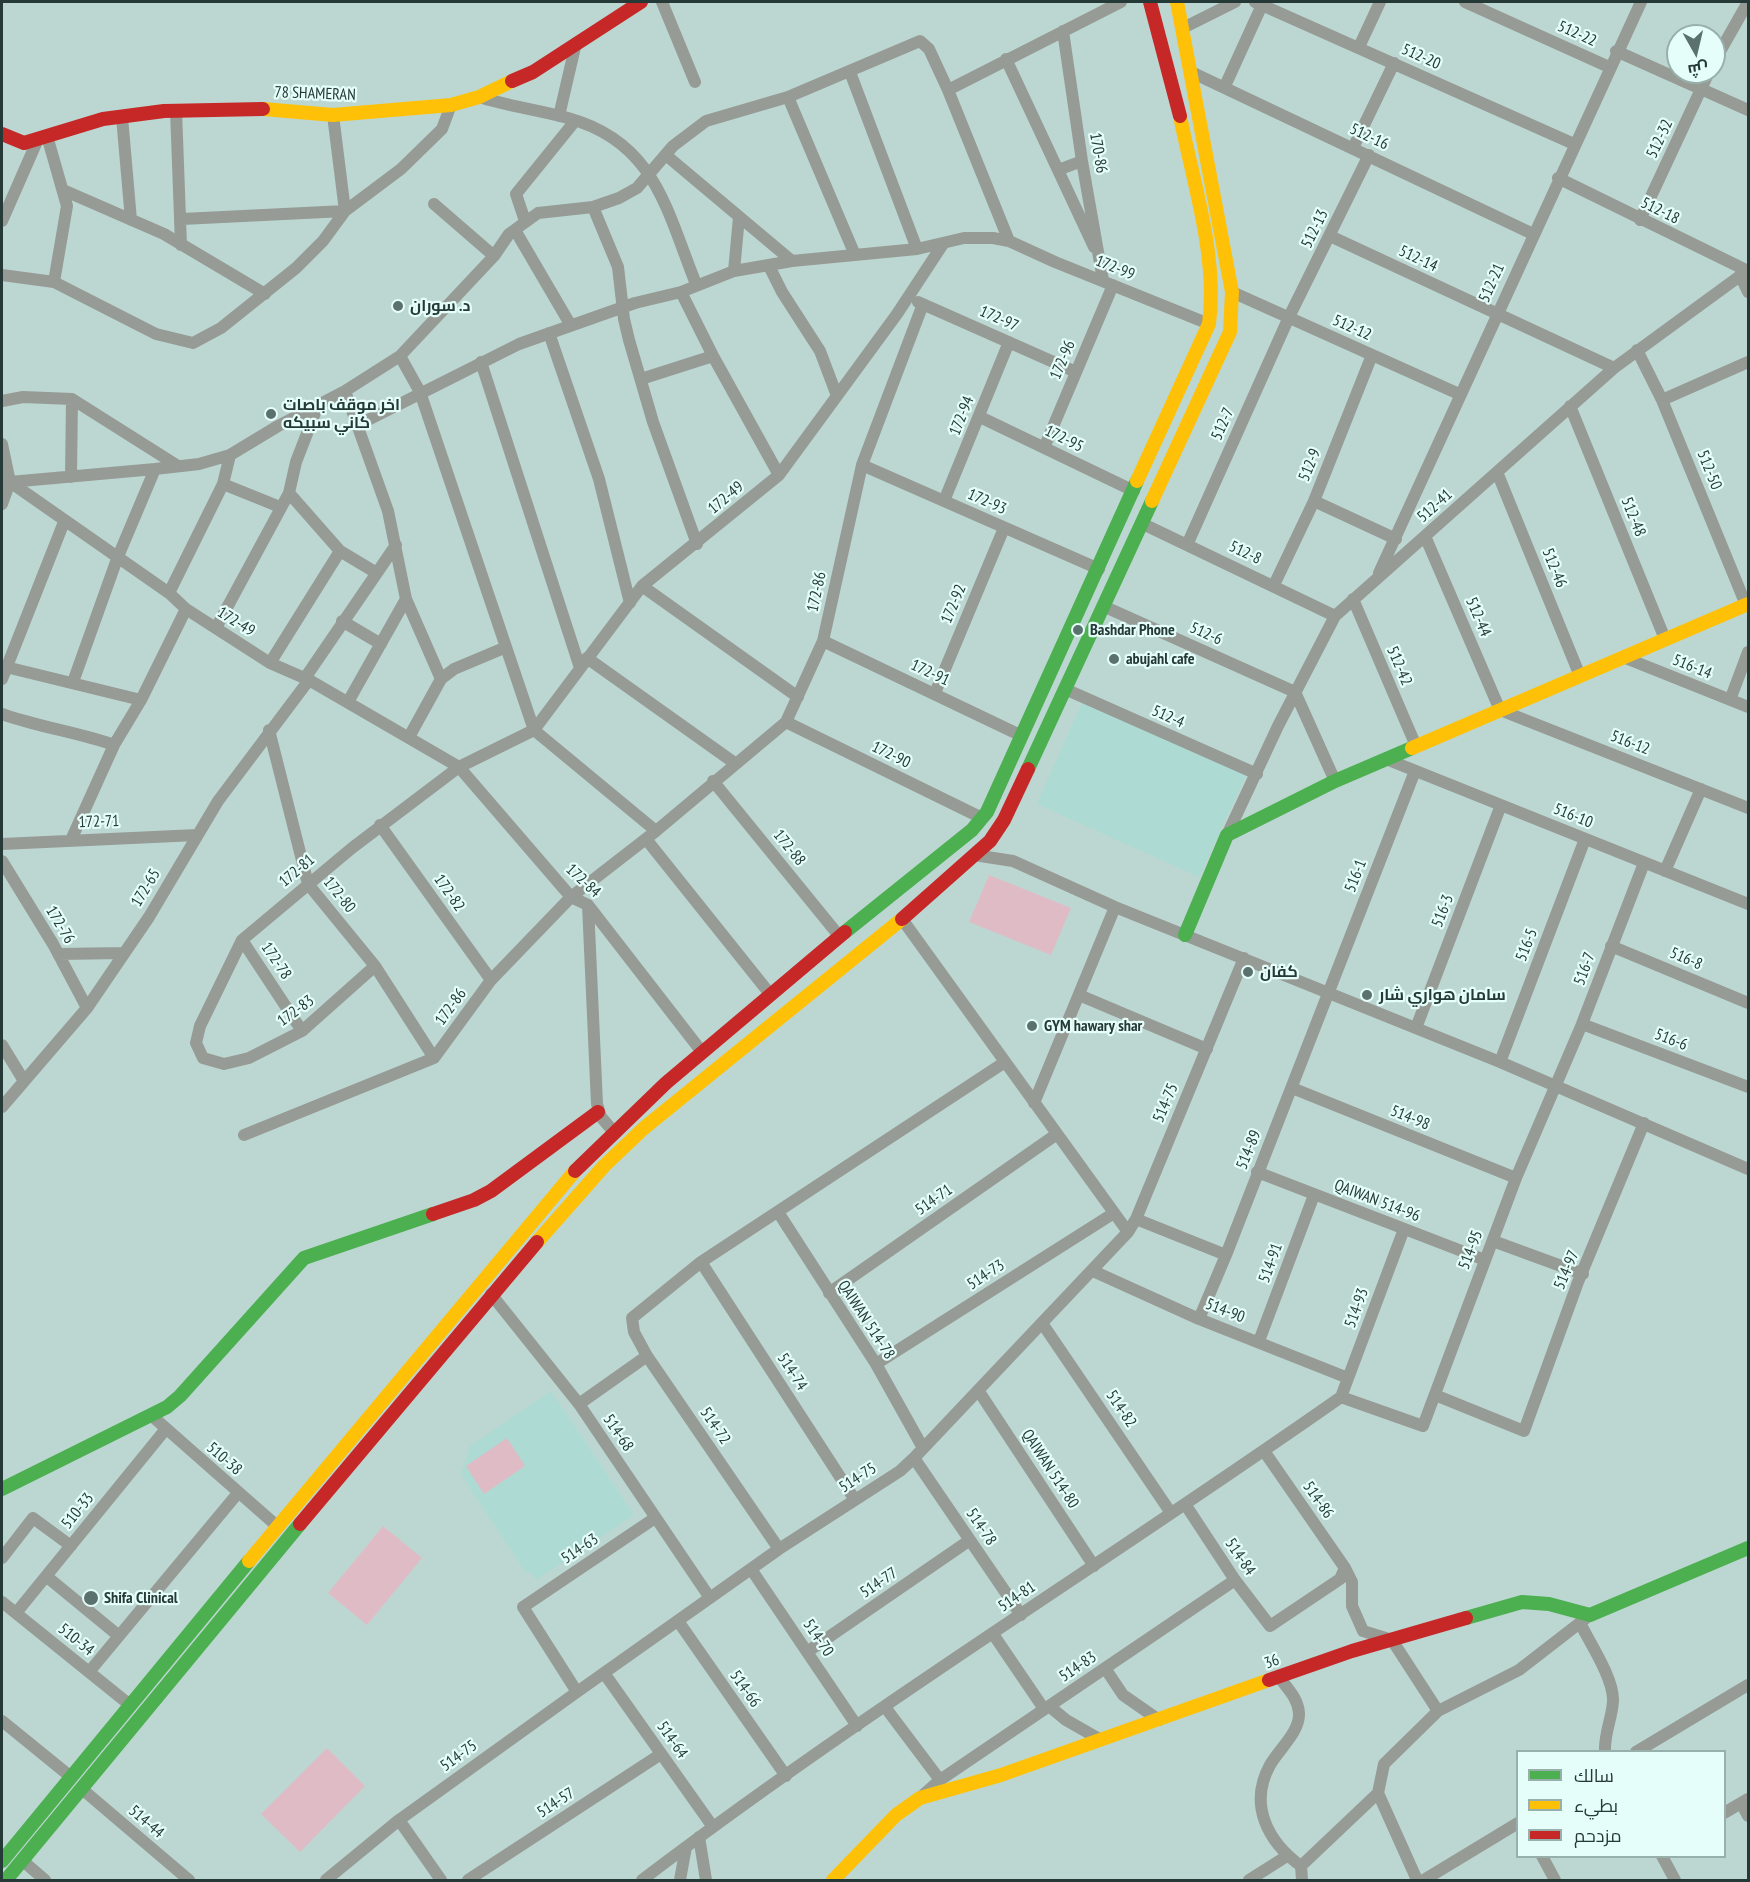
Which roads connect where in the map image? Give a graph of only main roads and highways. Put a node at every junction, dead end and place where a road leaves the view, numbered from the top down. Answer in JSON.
{"nodes":[{"id":1,"x":641,"y":2,"type":"edge"},
{"id":2,"x":1150,"y":2,"type":"edge"},
{"id":3,"x":1177,"y":2,"type":"edge"},
{"id":4,"x":1184,"y":35,"type":"junction"},
{"id":5,"x":1165,"y":45,"type":"junction"},
{"id":6,"x":2,"y":136,"type":"edge"},
{"id":7,"x":1747,"y":604,"type":"edge"},
{"id":8,"x":844,"y":934,"type":"junction"},
{"id":9,"x":1185,"y":934,"type":"road end"},
{"id":10,"x":862,"y":950,"type":"junction"},
{"id":11,"x":821,"y":953,"type":"junction"},
{"id":12,"x":836,"y":971,"type":"junction"},
{"id":13,"x":598,"y":1112,"type":"road end"},
{"id":14,"x":2,"y":1489,"type":"edge"},
{"id":15,"x":1749,"y":1548,"type":"edge"},
{"id":16,"x":2,"y":1861,"type":"edge"},
{"id":17,"x":6,"y":1881,"type":"edge"},
{"id":18,"x":833,"y":1881,"type":"edge"}],
"edges":[{"from":1,"to":6,"type":"main road","name":"78 SHAMERAN"},
{"from":2,"to":5,"type":"main road"},
{"from":3,"to":4,"type":"main road"},
{"from":4,"to":5,"type":"main road"},
{"from":4,"to":10,"type":"main road"},
{"from":5,"to":8,"type":"main road"},
{"from":7,"to":9,"type":"main road"},
{"from":8,"to":10,"type":"main road"},
{"from":8,"to":11,"type":"main road"},
{"from":10,"to":12,"type":"main road"},
{"from":11,"to":12,"type":"main road"},
{"from":11,"to":16,"type":"main road"},
{"from":12,"to":17,"type":"main road"},
{"from":13,"to":14,"type":"main road"},
{"from":15,"to":18,"type":"main road","name":"36"}]}
